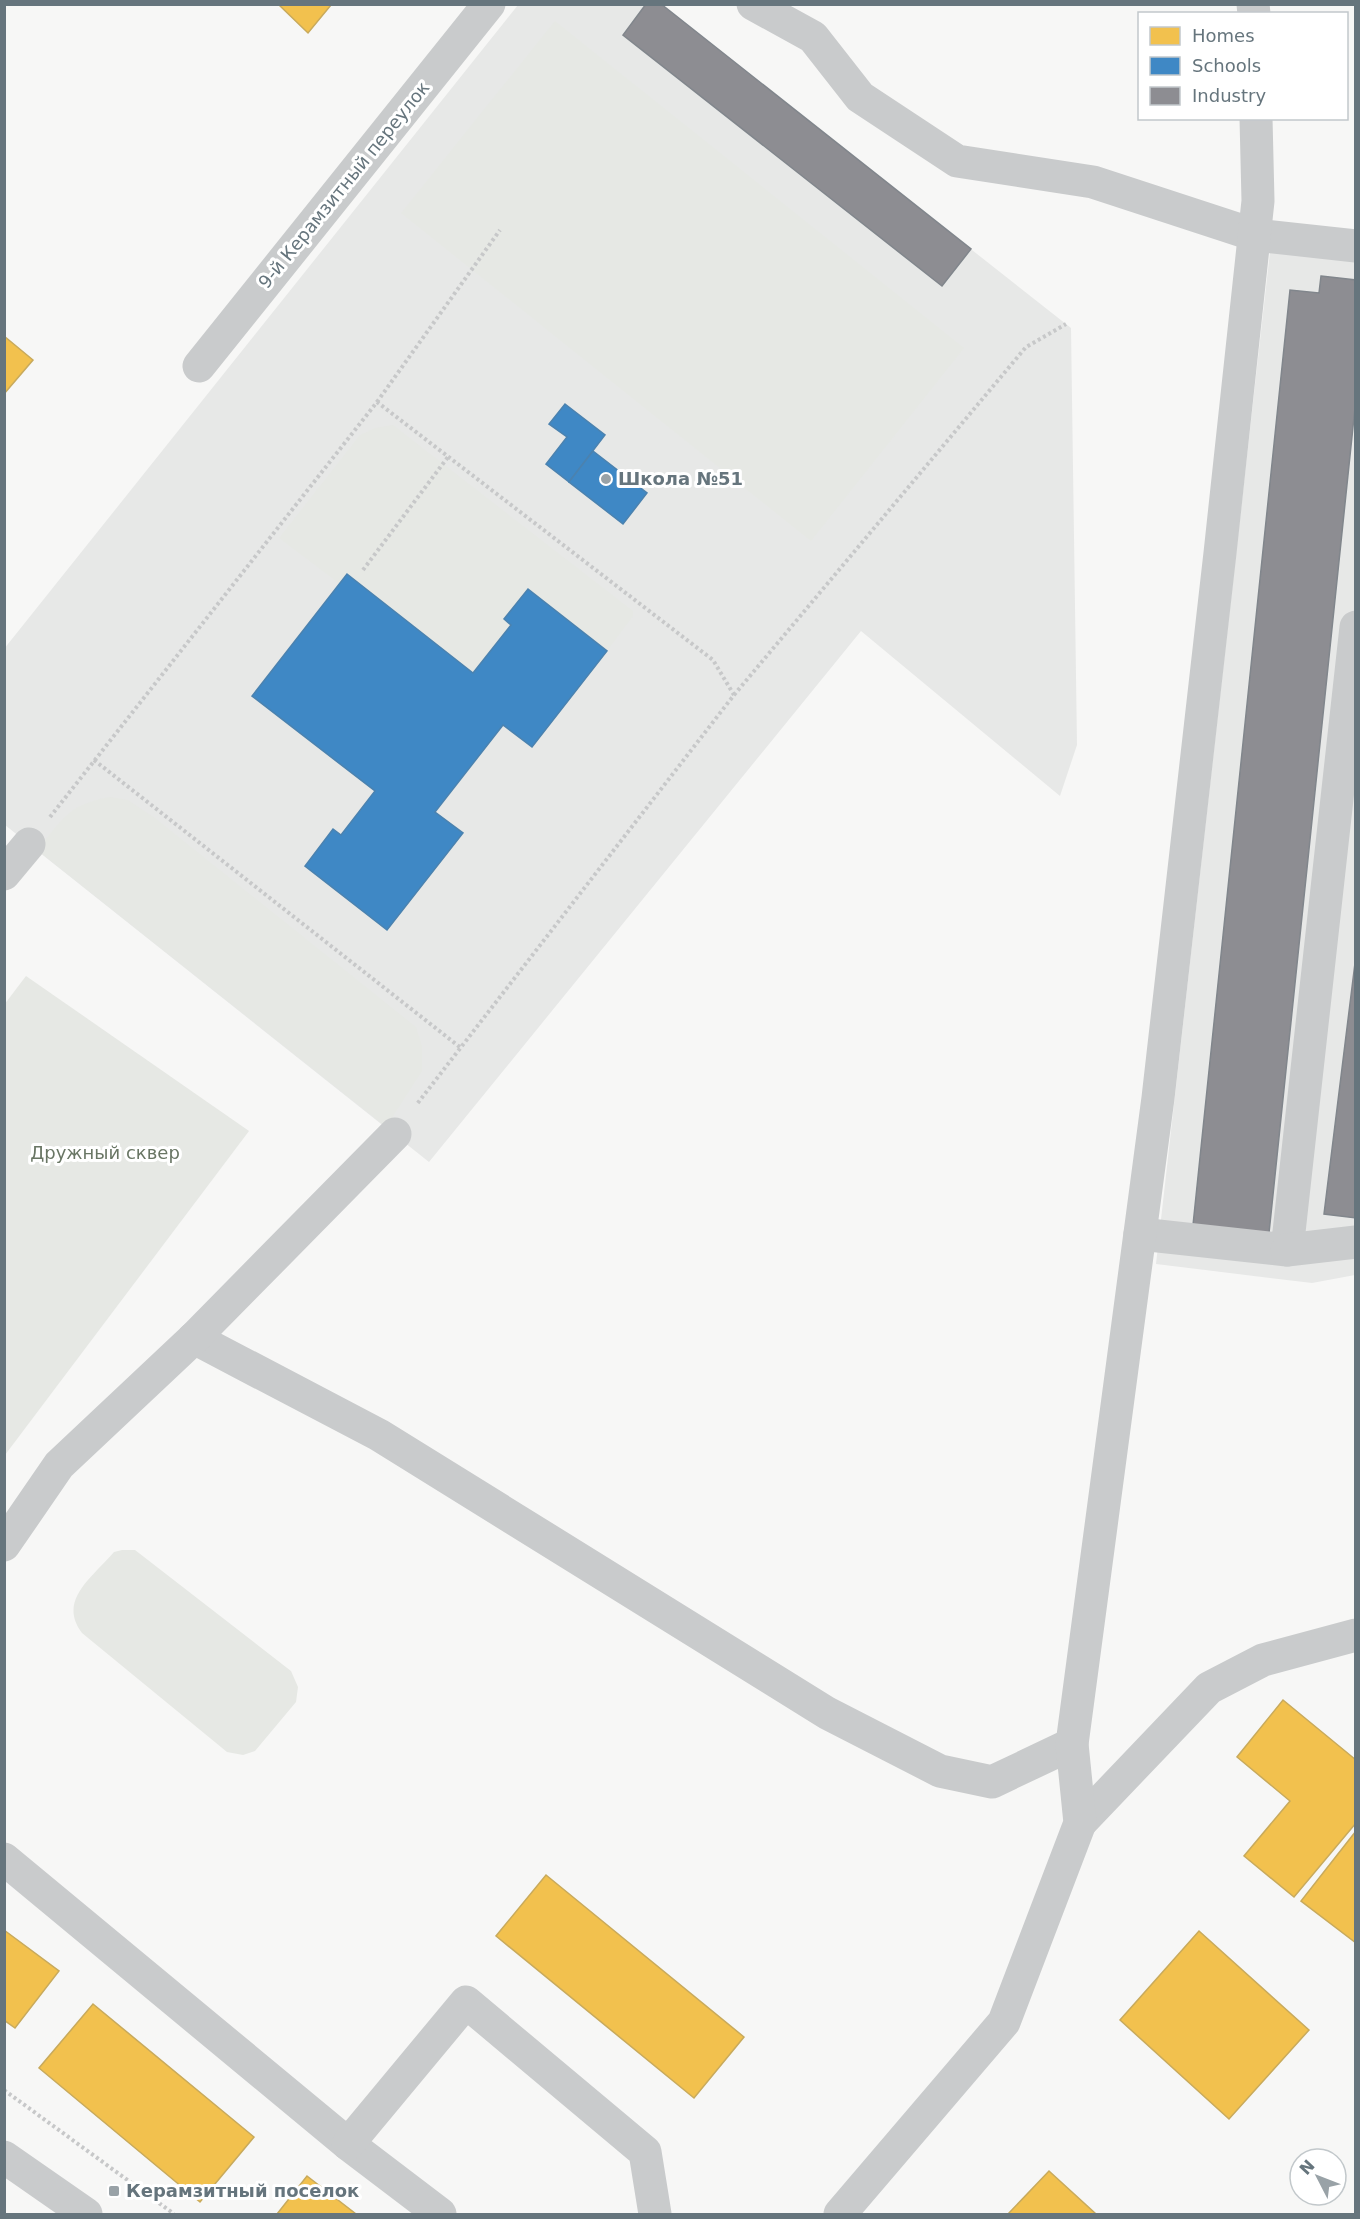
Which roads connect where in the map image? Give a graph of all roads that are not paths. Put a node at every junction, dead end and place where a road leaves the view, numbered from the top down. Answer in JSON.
{"nodes":[{"id":1,"x":489,"y":4,"type":"edge"},
{"id":2,"x":753,"y":4,"type":"edge"},
{"id":3,"x":1256,"y":120,"type":"edge"},
{"id":4,"x":1255,"y":235,"type":"junction"},
{"id":5,"x":1356,"y":246,"type":"edge"},
{"id":6,"x":199,"y":366,"type":"dead end"},
{"id":7,"x":1356,"y":627,"type":"edge"},
{"id":8,"x":29,"y":844,"type":"road end"},
{"id":9,"x":4,"y":874,"type":"edge"},
{"id":10,"x":395,"y":1134,"type":"road end"},
{"id":11,"x":1140,"y":1234,"type":"junction"},
{"id":12,"x":1356,"y":1242,"type":"edge"},
{"id":13,"x":1287,"y":1250,"type":"junction"},
{"id":14,"x":194,"y":1338,"type":"junction"},
{"id":15,"x":4,"y":1545,"type":"edge"},
{"id":16,"x":1356,"y":1635,"type":"edge"},
{"id":17,"x":1072,"y":1744,"type":"junction"},
{"id":18,"x":1080,"y":1823,"type":"junction"},
{"id":19,"x":4,"y":1859,"type":"edge"},
{"id":20,"x":348,"y":2144,"type":"junction"},
{"id":21,"x":4,"y":2157,"type":"edge"},
{"id":22,"x":86,"y":2214,"type":"edge"},
{"id":23,"x":440,"y":2214,"type":"edge"},
{"id":24,"x":654,"y":2214,"type":"edge"},
{"id":25,"x":840,"y":2214,"type":"edge"}],
"edges":[{"from":1,"to":6,"type":"street","name":"9-й Керамзитный переулок"},
{"from":2,"to":4,"type":"street"},
{"from":3,"to":4,"type":"street"},
{"from":4,"to":5,"type":"street"},
{"from":4,"to":11,"type":"street"},
{"from":7,"to":13,"type":"street"},
{"from":8,"to":9,"type":"street"},
{"from":10,"to":14,"type":"street"},
{"from":11,"to":13,"type":"street"},
{"from":11,"to":17,"type":"street"},
{"from":12,"to":13,"type":"street"},
{"from":14,"to":15,"type":"street"},
{"from":14,"to":17,"type":"street"},
{"from":16,"to":18,"type":"street"},
{"from":17,"to":18,"type":"street"},
{"from":18,"to":25,"type":"street"},
{"from":19,"to":20,"type":"street"},
{"from":20,"to":23,"type":"street"},
{"from":20,"to":24,"type":"street"},
{"from":21,"to":22,"type":"street"}]}
